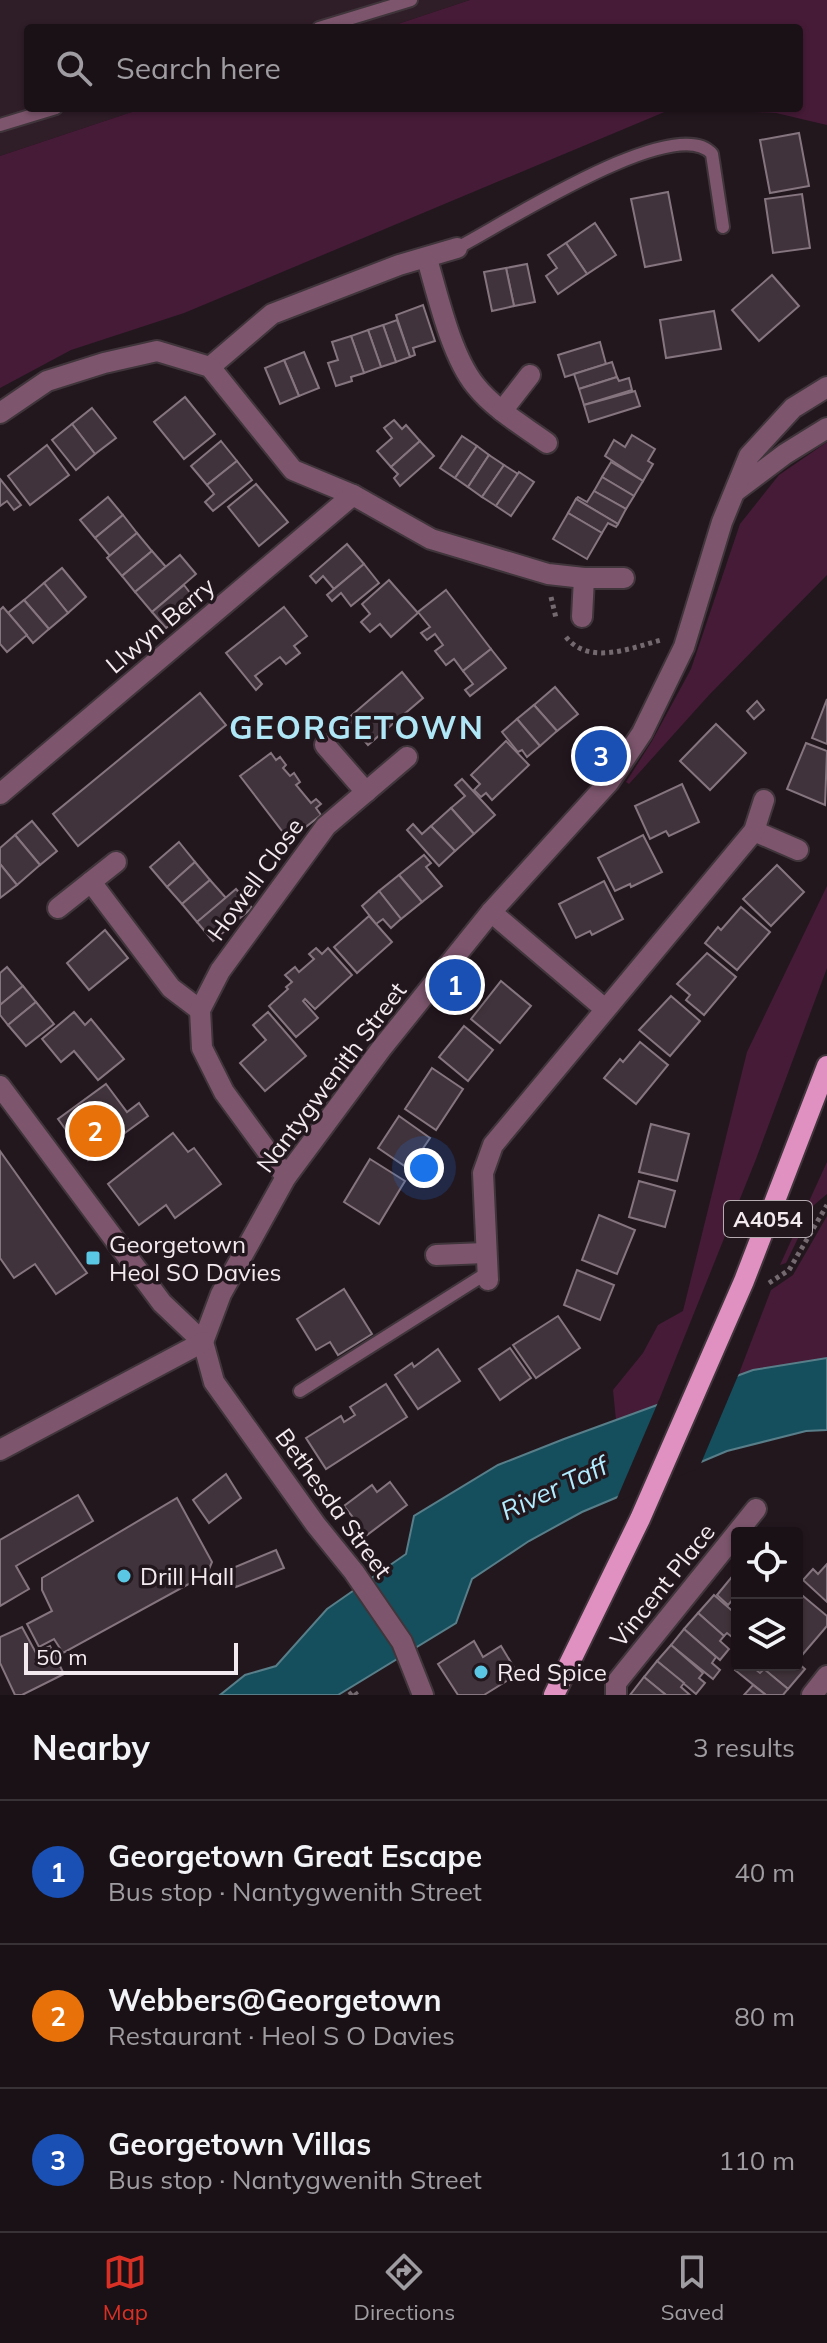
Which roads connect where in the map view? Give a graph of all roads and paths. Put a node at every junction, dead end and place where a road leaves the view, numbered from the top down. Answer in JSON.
{"nodes":[{"id":1,"x":411,"y":0,"type":"edge"},
{"id":2,"x":332,"y":24,"type":"edge"},
{"id":3,"x":43,"y":112,"type":"edge"},
{"id":4,"x":0,"y":125,"type":"edge"},
{"id":5,"x":723,"y":227,"type":"dead end"},
{"id":6,"x":457,"y":248,"type":"joint"},
{"id":7,"x":427,"y":259,"type":"junction"},
{"id":8,"x":210,"y":367,"type":"junction"},
{"id":9,"x":530,"y":375,"type":"dead end"},
{"id":10,"x":827,"y":387,"type":"edge"},
{"id":11,"x":502,"y":411,"type":"junction"},
{"id":12,"x":0,"y":413,"type":"edge"},
{"id":13,"x":827,"y":428,"type":"edge"},
{"id":14,"x":547,"y":443,"type":"dead end"},
{"id":15,"x":737,"y":490,"type":"junction"},
{"id":16,"x":353,"y":495,"type":"junction"},
{"id":17,"x":584,"y":578,"type":"junction"},
{"id":18,"x":624,"y":578,"type":"dead end"},
{"id":19,"x":582,"y":617,"type":"dead end"},
{"id":20,"x":325,"y":745,"type":"dead end"},
{"id":21,"x":407,"y":757,"type":"dead end"},
{"id":22,"x":366,"y":792,"type":"junction"},
{"id":23,"x":0,"y":794,"type":"edge"},
{"id":24,"x":764,"y":800,"type":"dead end"},
{"id":25,"x":754,"y":831,"type":"junction"},
{"id":26,"x":798,"y":850,"type":"dead end"},
{"id":27,"x":116,"y":862,"type":"dead end"},
{"id":28,"x":91,"y":882,"type":"junction"},
{"id":29,"x":58,"y":908,"type":"dead end"},
{"id":30,"x":491,"y":912,"type":"junction"},
{"id":31,"x":605,"y":1009,"type":"junction"},
{"id":32,"x":200,"y":1010,"type":"junction"},
{"id":33,"x":827,"y":1066,"type":"edge"},
{"id":34,"x":0,"y":1086,"type":"edge"},
{"id":35,"x":286,"y":1177,"type":"junction"},
{"id":36,"x":827,"y":1205,"type":"edge"},
{"id":37,"x":436,"y":1255,"type":"dead end"},
{"id":38,"x":487,"y":1269,"type":"junction"},
{"id":39,"x":770,"y":1281,"type":"dead end"},
{"id":40,"x":203,"y":1342,"type":"junction"},
{"id":41,"x":300,"y":1391,"type":"dead end"},
{"id":42,"x":0,"y":1450,"type":"edge"},
{"id":43,"x":756,"y":1509,"type":"dead end"},
{"id":44,"x":827,"y":1676,"type":"edge"},
{"id":45,"x":349,"y":1695,"type":"edge"},
{"id":46,"x":357,"y":1695,"type":"edge"},
{"id":47,"x":423,"y":1695,"type":"edge"},
{"id":48,"x":554,"y":1695,"type":"edge"},
{"id":49,"x":616,"y":1695,"type":"edge"},
{"id":50,"x":812,"y":1695,"type":"edge"}],
"edges":[{"from":1,"to":2,"type":"lane"},
{"from":3,"to":4,"type":"lane"},
{"from":5,"to":6,"type":"lane"},
{"from":6,"to":7,"type":"street"},
{"from":7,"to":8,"type":"street"},
{"from":7,"to":11,"type":"street"},
{"from":8,"to":12,"type":"street"},
{"from":8,"to":16,"type":"street"},
{"from":9,"to":11,"type":"street"},
{"from":10,"to":15,"type":"street","name":"Nantygwenith Street"},
{"from":11,"to":14,"type":"street"},
{"from":13,"to":15,"type":"street","name":"Nantygwenith Street"},
{"from":15,"to":30,"type":"street","name":"Nantygwenith Street"},
{"from":16,"to":17,"type":"street"},
{"from":16,"to":23,"type":"street","name":"Llwyn Berry"},
{"from":17,"to":18,"type":"street"},
{"from":17,"to":19,"type":"street"},
{"from":20,"to":22,"type":"street"},
{"from":21,"to":22,"type":"street","name":"Howell Close"},
{"from":22,"to":32,"type":"street","name":"Howell Close"},
{"from":24,"to":25,"type":"street"},
{"from":25,"to":26,"type":"street"},
{"from":25,"to":31,"type":"street"},
{"from":27,"to":28,"type":"street"},
{"from":28,"to":29,"type":"street"},
{"from":28,"to":32,"type":"street"},
{"from":30,"to":31,"type":"street"},
{"from":30,"to":35,"type":"street","name":"Nantygwenith Street"},
{"from":31,"to":38,"type":"street"},
{"from":32,"to":35,"type":"street"},
{"from":33,"to":48,"type":"main road","number":"A4054"},
{"from":34,"to":40,"type":"street"},
{"from":35,"to":40,"type":"street","name":"Nantygwenith Street"},
{"from":36,"to":39,"type":"path"},
{"from":37,"to":38,"type":"street"},
{"from":38,"to":41,"type":"lane"},
{"from":40,"to":42,"type":"street"},
{"from":40,"to":47,"type":"street","name":"Bethesda Street"},
{"from":43,"to":49,"type":"street","name":"Vincent Place"},
{"from":44,"to":50,"type":"street"},
{"from":45,"to":46,"type":"path"}]}
